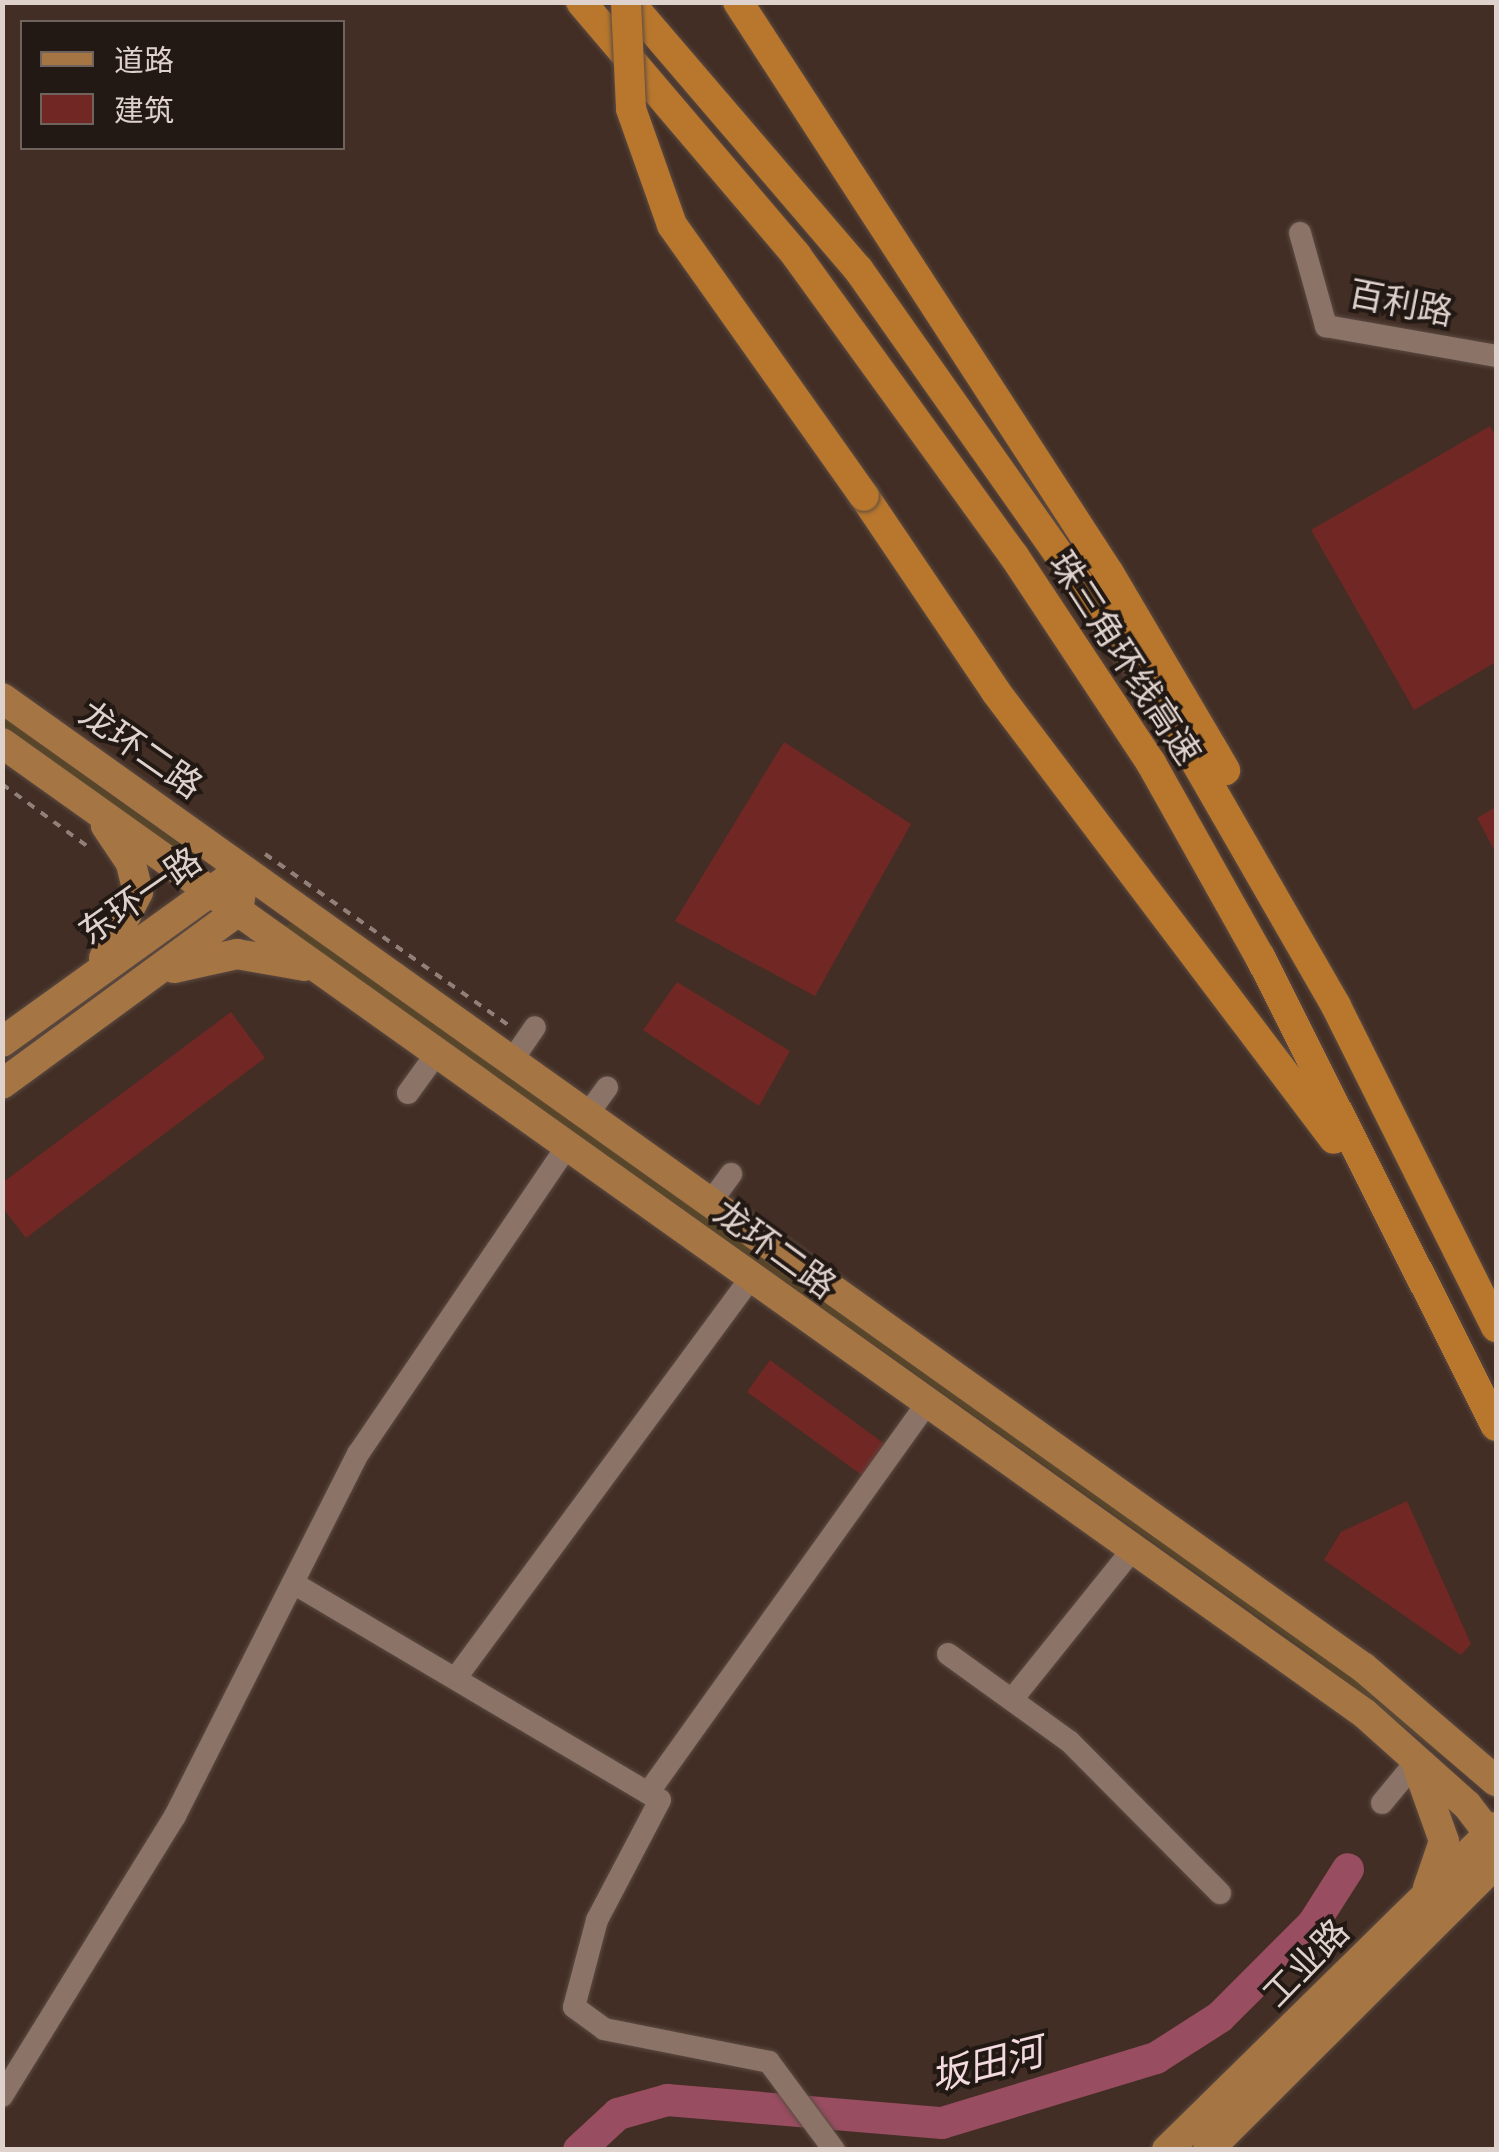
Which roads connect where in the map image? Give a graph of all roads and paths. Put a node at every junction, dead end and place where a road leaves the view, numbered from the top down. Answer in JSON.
{"nodes":[{"id":1,"x":582,"y":2,"type":"edge"},
{"id":2,"x":628,"y":2,"type":"edge"},
{"id":3,"x":738,"y":2,"type":"edge"},
{"id":4,"x":1300,"y":234,"type":"dead end"},
{"id":5,"x":1496,"y":356,"type":"edge"},
{"id":6,"x":2,"y":698,"type":"edge"},
{"id":7,"x":2,"y":743,"type":"edge"},
{"id":8,"x":2,"y":784,"type":"edge"},
{"id":9,"x":80,"y":798,"type":"junction"},
{"id":10,"x":101,"y":857,"type":"dead end"},
{"id":11,"x":245,"y":870,"type":"junction"},
{"id":12,"x":209,"y":891,"type":"junction"},
{"id":13,"x":238,"y":911,"type":"junction"},
{"id":14,"x":332,"y":978,"type":"junction"},
{"id":15,"x":143,"y":980,"type":"junction"},
{"id":16,"x":79,"y":986,"type":"junction"},
{"id":17,"x":535,"y":1027,"type":"dead end"},
{"id":18,"x":1348,"y":1030,"type":"junction"},
{"id":19,"x":2,"y":1042,"type":"edge"},
{"id":20,"x":436,"y":1053,"type":"junction"},
{"id":21,"x":511,"y":1062,"type":"junction"},
{"id":22,"x":2,"y":1084,"type":"edge"},
{"id":23,"x":607,"y":1087,"type":"dead end"},
{"id":24,"x":408,"y":1094,"type":"dead end"},
{"id":25,"x":587,"y":1115,"type":"junction"},
{"id":26,"x":567,"y":1147,"type":"junction"},
{"id":27,"x":731,"y":1174,"type":"dead end"},
{"id":28,"x":710,"y":1204,"type":"junction"},
{"id":29,"x":1394,"y":1225,"type":"junction"},
{"id":30,"x":751,"y":1278,"type":"junction"},
{"id":31,"x":1496,"y":1327,"type":"edge"},
{"id":32,"x":926,"y":1404,"type":"junction"},
{"id":33,"x":1496,"y":1426,"type":"edge"},
{"id":34,"x":1132,"y":1550,"type":"junction"},
{"id":35,"x":293,"y":1583,"type":"junction"},
{"id":36,"x":948,"y":1654,"type":"dead end"},
{"id":37,"x":458,"y":1675,"type":"junction"},
{"id":38,"x":1014,"y":1697,"type":"junction"},
{"id":39,"x":1451,"y":1737,"type":"junction"},
{"id":40,"x":1406,"y":1752,"type":"junction"},
{"id":41,"x":1496,"y":1758,"type":"edge"},
{"id":42,"x":1496,"y":1781,"type":"edge"},
{"id":43,"x":648,"y":1792,"type":"junction"},
{"id":44,"x":1382,"y":1803,"type":"dead end"},
{"id":45,"x":1495,"y":1841,"type":"edge"},
{"id":46,"x":1220,"y":1893,"type":"dead end"},
{"id":47,"x":1416,"y":1907,"type":"junction"},
{"id":48,"x":2,"y":2096,"type":"edge"},
{"id":49,"x":827,"y":2143,"type":"edge"},
{"id":50,"x":1167,"y":2150,"type":"edge"},
{"id":51,"x":1208,"y":2150,"type":"edge"}],
"edges":[{"from":1,"to":29,"type":"highway","name":"珠三角环线高速"},
{"from":2,"to":18,"type":"highway","name":"珠三角环线高速"},
{"from":2,"to":29,"type":"highway","bridge":true},
{"from":3,"to":18,"type":"highway"},
{"from":4,"to":5,"type":"street","name":"百利路"},
{"from":6,"to":11,"type":"main road","name":"龙环二路"},
{"from":7,"to":9,"type":"main road","name":"龙环二路"},
{"from":8,"to":10,"type":"path"},
{"from":9,"to":12,"type":"main road","name":"龙环二路"},
{"from":9,"to":16,"type":"main road"},
{"from":11,"to":12,"type":"main road","name":"东环一路"},
{"from":11,"to":13,"type":"main road","name":"东环一路"},
{"from":11,"to":21,"type":"main road","name":"龙环二路"},
{"from":12,"to":13,"type":"main road","name":"龙环二路"},
{"from":12,"to":16,"type":"main road","name":"东环一路"},
{"from":13,"to":14,"type":"main road","name":"龙环二路"},
{"from":13,"to":15,"type":"main road","name":"东环一路"},
{"from":14,"to":15,"type":"main road"},
{"from":14,"to":20,"type":"main road","name":"龙环二路"},
{"from":15,"to":22,"type":"main road","name":"东环一路"},
{"from":16,"to":19,"type":"main road","name":"东环一路"},
{"from":17,"to":21,"type":"street"},
{"from":18,"to":31,"type":"highway","name":"珠三角环线高速"},
{"from":20,"to":24,"type":"street"},
{"from":20,"to":26,"type":"main road","name":"龙环二路"},
{"from":21,"to":25,"type":"main road","name":"龙环二路"},
{"from":23,"to":25,"type":"street"},
{"from":25,"to":28,"type":"main road","name":"龙环二路"},
{"from":26,"to":30,"type":"main road","name":"龙环二路"},
{"from":26,"to":35,"type":"street"},
{"from":27,"to":28,"type":"street"},
{"from":28,"to":39,"type":"main road","name":"龙环二路"},
{"from":29,"to":33,"type":"highway","name":"珠三角环线高速"},
{"from":30,"to":32,"type":"main road","name":"龙环二路"},
{"from":30,"to":37,"type":"street"},
{"from":32,"to":34,"type":"main road","name":"龙环二路"},
{"from":32,"to":43,"type":"street"},
{"from":34,"to":38,"type":"street"},
{"from":34,"to":40,"type":"main road","name":"龙环二路"},
{"from":35,"to":37,"type":"street"},
{"from":35,"to":48,"type":"street"},
{"from":36,"to":38,"type":"street"},
{"from":37,"to":43,"type":"street"},
{"from":38,"to":46,"type":"street"},
{"from":39,"to":41,"type":"main road"},
{"from":39,"to":42,"type":"main road","name":"龙环二路"},
{"from":40,"to":44,"type":"street"},
{"from":40,"to":45,"type":"main road","name":"龙环二路"},
{"from":40,"to":47,"type":"main road"},
{"from":43,"to":49,"type":"street"},
{"from":45,"to":47,"type":"main road","name":"工业路"},
{"from":45,"to":51,"type":"main road","name":"工业路"},
{"from":47,"to":50,"type":"main road","name":"工业路"}]}
